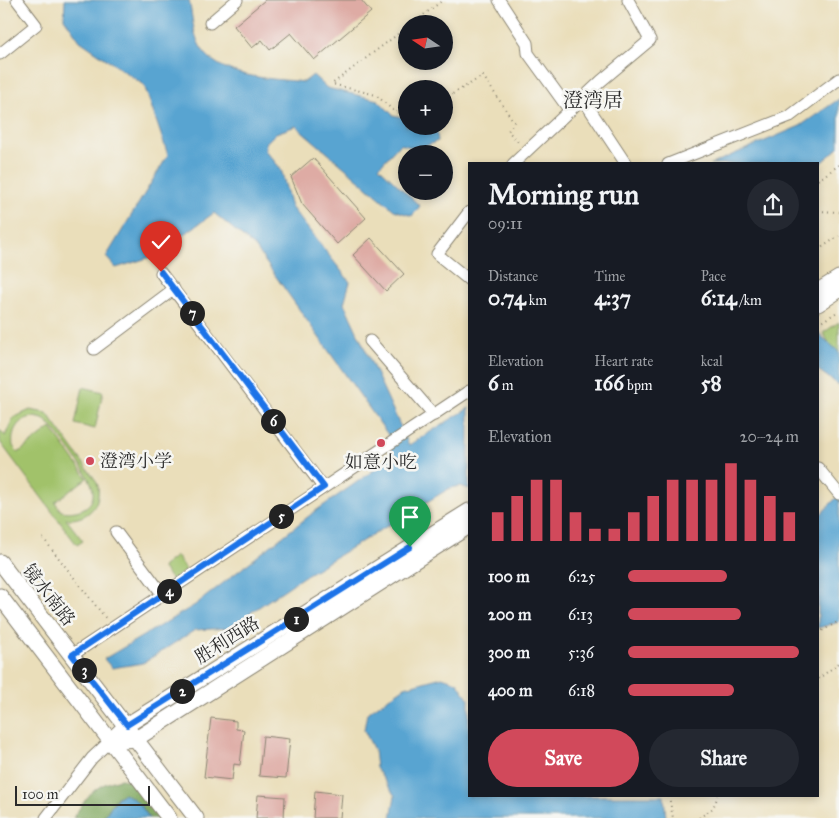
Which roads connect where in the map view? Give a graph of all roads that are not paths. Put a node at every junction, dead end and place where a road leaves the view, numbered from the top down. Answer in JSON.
{"nodes":[{"id":1,"x":17,"y":0,"type":"edge"},
{"id":2,"x":238,"y":0,"type":"edge"},
{"id":3,"x":499,"y":0,"type":"edge"},
{"id":4,"x":628,"y":0,"type":"edge"},
{"id":5,"x":210,"y":24,"type":"dead end"},
{"id":6,"x":0,"y":54,"type":"edge"},
{"id":7,"x":839,"y":79,"type":"edge"},
{"id":8,"x":583,"y":99,"type":"junction"},
{"id":9,"x":570,"y":111,"type":"junction"},
{"id":10,"x":515,"y":162,"type":"edge"},
{"id":11,"x":625,"y":162,"type":"edge"},
{"id":12,"x":673,"y":162,"type":"edge"},
{"id":13,"x":468,"y":213,"type":"edge"},
{"id":14,"x":161,"y":272,"type":"dead end"},
{"id":15,"x":839,"y":278,"type":"edge"},
{"id":16,"x":468,"y":279,"type":"edge"},
{"id":17,"x":174,"y":289,"type":"junction"},
{"id":18,"x":819,"y":290,"type":"edge"},
{"id":19,"x":839,"y":290,"type":"edge"},
{"id":20,"x":839,"y":296,"type":"edge"},
{"id":21,"x":819,"y":304,"type":"edge"},
{"id":22,"x":819,"y":305,"type":"edge"},
{"id":23,"x":370,"y":341,"type":"dead end"},
{"id":24,"x":94,"y":349,"type":"dead end"},
{"id":25,"x":468,"y":392,"type":"edge"},
{"id":26,"x":434,"y":415,"type":"junction"},
{"id":27,"x":819,"y":469,"type":"edge"},
{"id":28,"x":324,"y":487,"type":"junction"},
{"id":29,"x":839,"y":494,"type":"edge"},
{"id":30,"x":468,"y":516,"type":"edge"},
{"id":31,"x":116,"y":532,"type":"dead end"},
{"id":32,"x":0,"y":562,"type":"edge"},
{"id":33,"x":163,"y":595,"type":"junction"},
{"id":34,"x":0,"y":596,"type":"edge"},
{"id":35,"x":72,"y":655,"type":"junction"},
{"id":36,"x":127,"y":725,"type":"junction"},
{"id":37,"x":136,"y":739,"type":"junction"},
{"id":38,"x":110,"y":741,"type":"junction"},
{"id":39,"x":46,"y":818,"type":"edge"},
{"id":40,"x":169,"y":818,"type":"edge"},
{"id":41,"x":196,"y":818,"type":"edge"}],
"edges":[{"from":1,"to":6,"type":"street"},
{"from":2,"to":5,"type":"street"},
{"from":3,"to":9,"type":"street"},
{"from":4,"to":8,"type":"street"},
{"from":7,"to":12,"type":"street"},
{"from":8,"to":9,"type":"street"},
{"from":8,"to":11,"type":"street"},
{"from":9,"to":10,"type":"street"},
{"from":13,"to":16,"type":"street"},
{"from":14,"to":17,"type":"street"},
{"from":15,"to":18,"type":"main road"},
{"from":17,"to":24,"type":"street"},
{"from":17,"to":28,"type":"street"},
{"from":19,"to":21,"type":"main road"},
{"from":20,"to":22,"type":"main road"},
{"from":23,"to":26,"type":"street"},
{"from":25,"to":26,"type":"street"},
{"from":26,"to":28,"type":"street"},
{"from":27,"to":29,"type":"street"},
{"from":28,"to":33,"type":"street"},
{"from":30,"to":36,"type":"main road","name":"胜利西路"},
{"from":30,"to":37,"type":"main road","name":"胜利西路"},
{"from":31,"to":33,"type":"street"},
{"from":32,"to":35,"type":"main road","name":"镜水南路"},
{"from":33,"to":35,"type":"street"},
{"from":34,"to":38,"type":"main road"},
{"from":35,"to":36,"type":"main road","name":"镜水南路"},
{"from":36,"to":37,"type":"main road","name":"镜水南路"},
{"from":36,"to":38,"type":"main road","name":"胜利西路"},
{"from":37,"to":38,"type":"main road","name":"胜利西路"},
{"from":37,"to":41,"type":"main road","name":"镜水南路"},
{"from":38,"to":39,"type":"street","name":"胜利西路"},
{"from":38,"to":40,"type":"main road"}]}
